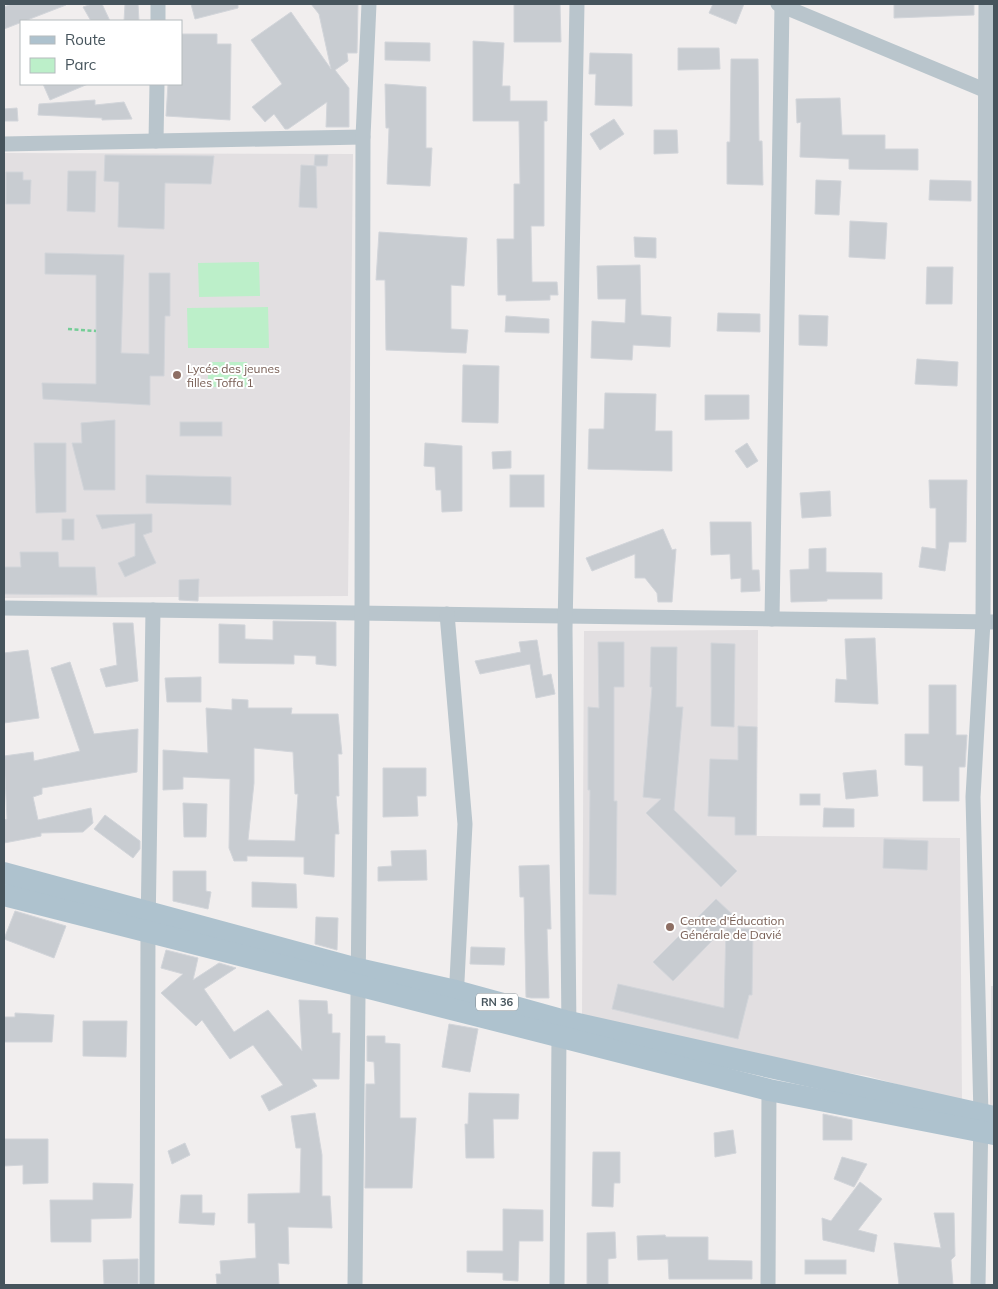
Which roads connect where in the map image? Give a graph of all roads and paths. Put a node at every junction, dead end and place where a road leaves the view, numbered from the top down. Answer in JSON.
{"nodes":[{"id":1,"x":158,"y":4,"type":"edge"},
{"id":2,"x":369,"y":4,"type":"edge"},
{"id":3,"x":577,"y":4,"type":"edge"},
{"id":4,"x":780,"y":4,"type":"edge"},
{"id":5,"x":986,"y":4,"type":"edge"},
{"id":6,"x":158,"y":20,"type":"edge"},
{"id":7,"x":157,"y":85,"type":"edge"},
{"id":8,"x":990,"y":93,"type":"edge"},
{"id":9,"x":363,"y":137,"type":"junction"},
{"id":10,"x":156,"y":141,"type":"junction"},
{"id":11,"x":4,"y":144,"type":"edge"},
{"id":12,"x":68,"y":329,"type":"dead end"},
{"id":13,"x":96,"y":330,"type":"dead end"},
{"id":14,"x":4,"y":608,"type":"edge"},
{"id":15,"x":153,"y":610,"type":"junction"},
{"id":16,"x":362,"y":613,"type":"junction"},
{"id":17,"x":447,"y":614,"type":"junction"},
{"id":18,"x":567,"y":616,"type":"junction"},
{"id":19,"x":772,"y":619,"type":"junction"},
{"id":20,"x":989,"y":622,"type":"edge"},
{"id":21,"x":4,"y":873,"type":"edge"},
{"id":22,"x":4,"y":895,"type":"edge"},
{"id":23,"x":149,"y":922,"type":"junction"},
{"id":24,"x":358,"y":977,"type":"junction"},
{"id":25,"x":456,"y":1000,"type":"junction"},
{"id":26,"x":565,"y":1033,"type":"junction"},
{"id":27,"x":769,"y":1090,"type":"junction"},
{"id":28,"x":987,"y":1124,"type":"edge"},
{"id":29,"x":147,"y":1285,"type":"edge"},
{"id":30,"x":355,"y":1285,"type":"edge"},
{"id":31,"x":558,"y":1285,"type":"edge"},
{"id":32,"x":768,"y":1285,"type":"edge"},
{"id":33,"x":978,"y":1285,"type":"edge"}],
"edges":[{"from":1,"to":6,"type":"street"},
{"from":2,"to":9,"type":"street"},
{"from":3,"to":18,"type":"street"},
{"from":4,"to":8,"type":"street"},
{"from":4,"to":19,"type":"street"},
{"from":5,"to":8,"type":"street"},
{"from":7,"to":10,"type":"street"},
{"from":8,"to":20,"type":"street"},
{"from":9,"to":10,"type":"street"},
{"from":9,"to":16,"type":"street"},
{"from":10,"to":11,"type":"street"},
{"from":12,"to":13,"type":"path"},
{"from":14,"to":15,"type":"street"},
{"from":15,"to":16,"type":"street"},
{"from":15,"to":23,"type":"street"},
{"from":16,"to":17,"type":"street"},
{"from":16,"to":24,"type":"street"},
{"from":17,"to":18,"type":"street"},
{"from":17,"to":25,"type":"street"},
{"from":18,"to":19,"type":"street"},
{"from":18,"to":26,"type":"street"},
{"from":19,"to":20,"type":"street"},
{"from":20,"to":28,"type":"street"},
{"from":21,"to":23,"type":"main road","number":"RN 36"},
{"from":22,"to":23,"type":"main road","number":"RN 36"},
{"from":23,"to":24,"type":"main road","number":"RN 36"},
{"from":23,"to":29,"type":"street"},
{"from":24,"to":25,"type":"main road","number":"RN 36"},
{"from":24,"to":30,"type":"street"},
{"from":25,"to":26,"type":"main road","number":"RN 36"},
{"from":26,"to":27,"type":"main road","number":"RN 36"},
{"from":26,"to":28,"type":"main road","number":"RN 36"},
{"from":26,"to":31,"type":"street"},
{"from":27,"to":28,"type":"main road","number":"RN 36"},
{"from":27,"to":32,"type":"street"},
{"from":28,"to":33,"type":"street"}]}
